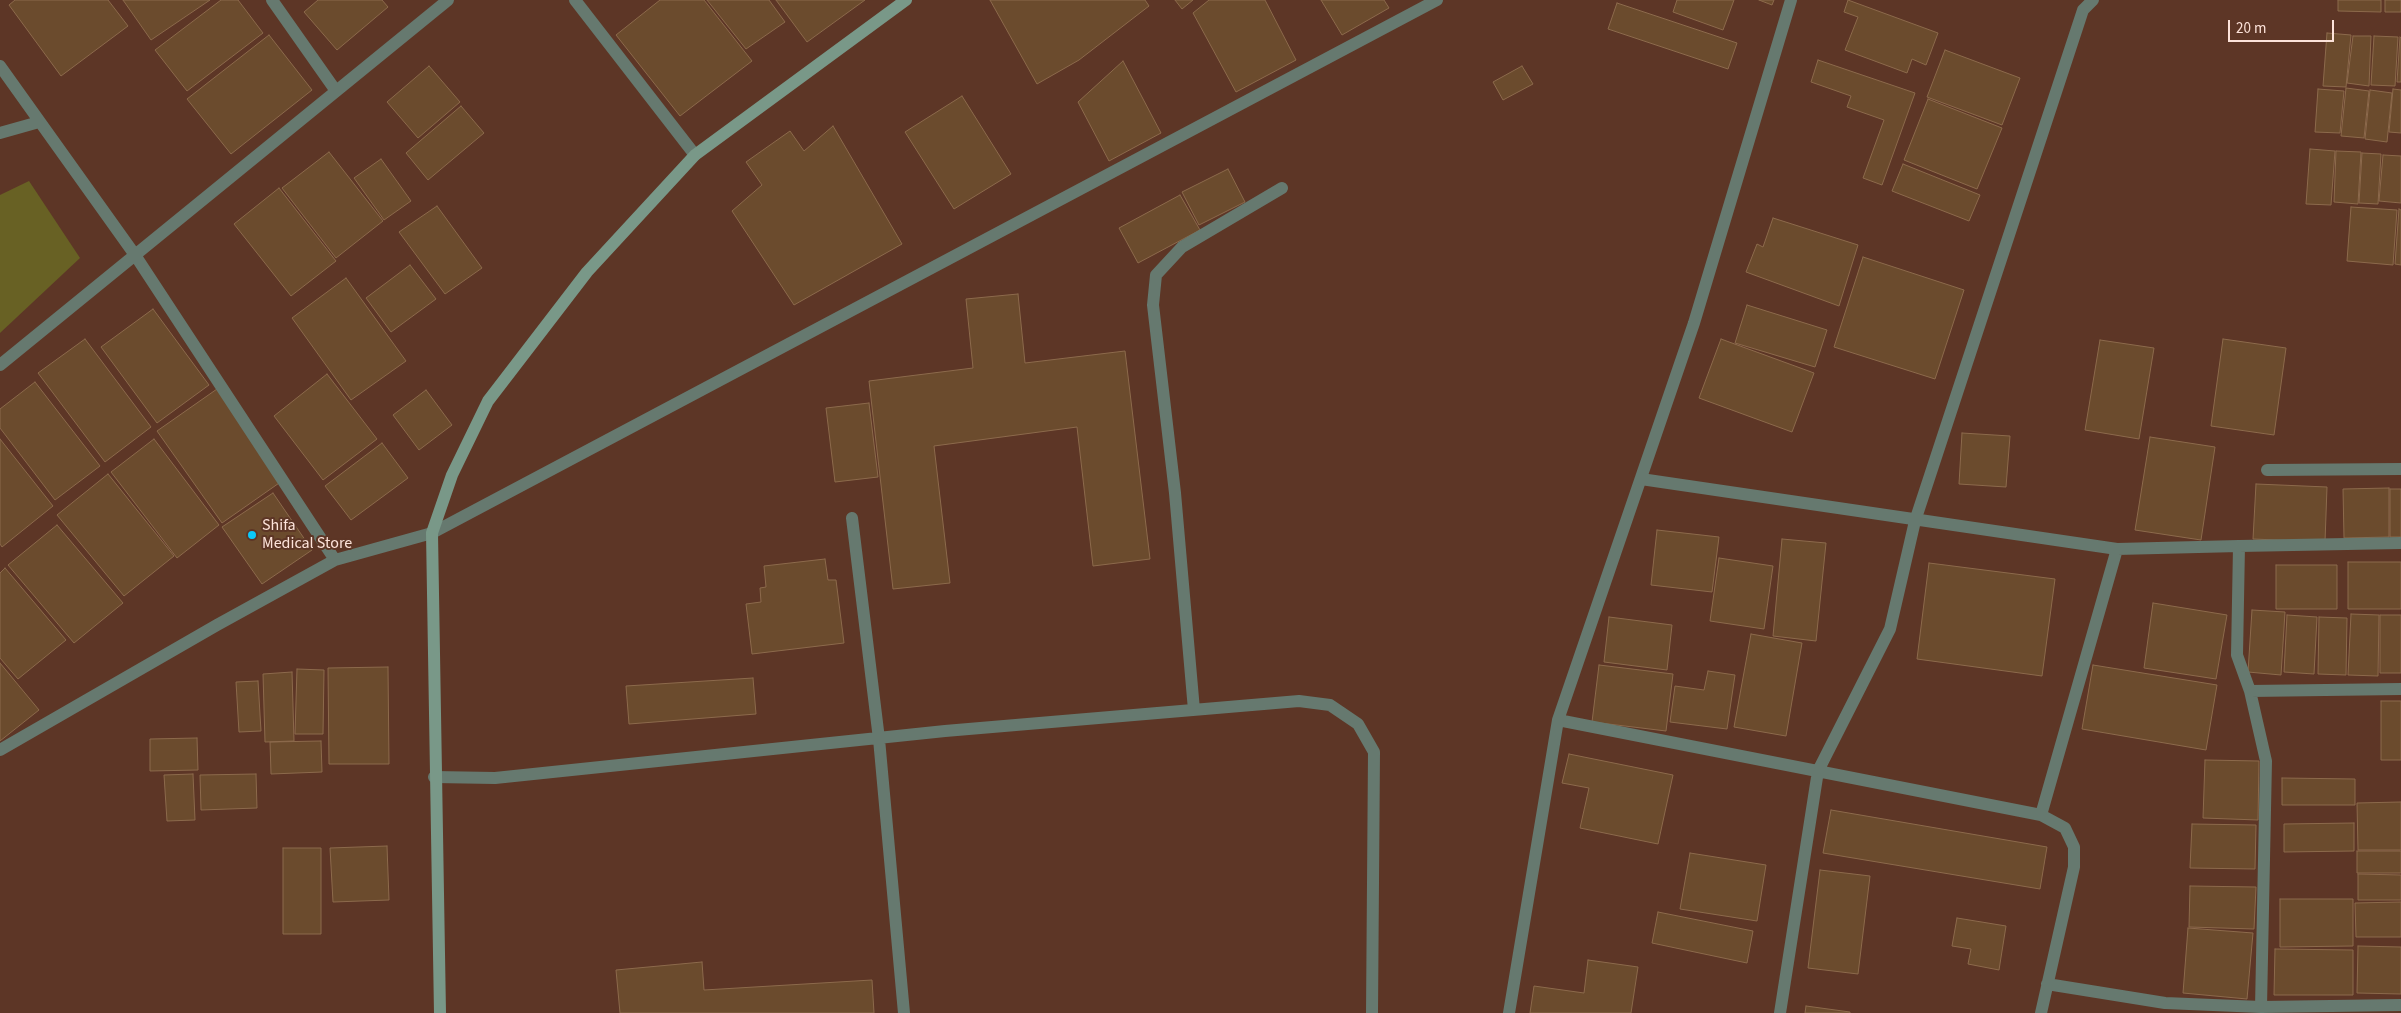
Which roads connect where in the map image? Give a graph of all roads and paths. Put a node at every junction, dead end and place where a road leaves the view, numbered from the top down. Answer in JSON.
{"nodes":[{"id":1,"x":272,"y":0,"type":"edge"},
{"id":2,"x":448,"y":0,"type":"edge"},
{"id":3,"x":575,"y":0,"type":"edge"},
{"id":4,"x":906,"y":0,"type":"edge"},
{"id":5,"x":1437,"y":0,"type":"edge"},
{"id":6,"x":1790,"y":0,"type":"edge"},
{"id":7,"x":2093,"y":0,"type":"edge"},
{"id":8,"x":0,"y":66,"type":"edge"},
{"id":9,"x":336,"y":91,"type":"junction"},
{"id":10,"x":39,"y":122,"type":"junction"},
{"id":11,"x":0,"y":133,"type":"edge"},
{"id":12,"x":695,"y":155,"type":"junction"},
{"id":13,"x":1282,"y":188,"type":"dead end"},
{"id":14,"x":135,"y":255,"type":"junction"},
{"id":15,"x":0,"y":365,"type":"edge"},
{"id":16,"x":2401,"y":469,"type":"edge"},
{"id":17,"x":2267,"y":470,"type":"dead end"},
{"id":18,"x":1641,"y":479,"type":"junction"},
{"id":19,"x":852,"y":518,"type":"dead end"},
{"id":20,"x":1915,"y":521,"type":"junction"},
{"id":21,"x":432,"y":533,"type":"junction"},
{"id":22,"x":2401,"y":543,"type":"edge"},
{"id":23,"x":2239,"y":546,"type":"junction"},
{"id":24,"x":2117,"y":549,"type":"junction"},
{"id":25,"x":335,"y":560,"type":"junction"},
{"id":26,"x":2401,"y":689,"type":"edge"},
{"id":27,"x":2250,"y":691,"type":"junction"},
{"id":28,"x":1194,"y":710,"type":"junction"},
{"id":29,"x":1558,"y":720,"type":"junction"},
{"id":30,"x":879,"y":739,"type":"junction"},
{"id":31,"x":0,"y":750,"type":"edge"},
{"id":32,"x":1818,"y":771,"type":"junction"},
{"id":33,"x":434,"y":777,"type":"junction"},
{"id":34,"x":2041,"y":816,"type":"junction"},
{"id":35,"x":2047,"y":984,"type":"junction"},
{"id":36,"x":2401,"y":1005,"type":"edge"},
{"id":37,"x":2261,"y":1008,"type":"junction"},
{"id":38,"x":440,"y":1013,"type":"edge"},
{"id":39,"x":904,"y":1013,"type":"edge"},
{"id":40,"x":1372,"y":1013,"type":"edge"},
{"id":41,"x":1508,"y":1013,"type":"edge"},
{"id":42,"x":1780,"y":1013,"type":"edge"},
{"id":43,"x":2040,"y":1013,"type":"edge"}],
"edges":[{"from":1,"to":9,"type":"street"},
{"from":2,"to":9,"type":"street"},
{"from":3,"to":12,"type":"street"},
{"from":4,"to":12,"type":"main road"},
{"from":5,"to":21,"type":"street"},
{"from":6,"to":18,"type":"street"},
{"from":7,"to":20,"type":"street"},
{"from":8,"to":10,"type":"street"},
{"from":9,"to":14,"type":"street"},
{"from":10,"to":11,"type":"street"},
{"from":10,"to":14,"type":"street"},
{"from":12,"to":21,"type":"main road"},
{"from":13,"to":28,"type":"street"},
{"from":14,"to":15,"type":"street"},
{"from":14,"to":25,"type":"street"},
{"from":16,"to":17,"type":"street"},
{"from":18,"to":20,"type":"street"},
{"from":18,"to":29,"type":"street"},
{"from":19,"to":30,"type":"street"},
{"from":20,"to":24,"type":"street"},
{"from":20,"to":32,"type":"street"},
{"from":21,"to":25,"type":"street"},
{"from":21,"to":33,"type":"main road"},
{"from":22,"to":23,"type":"street"},
{"from":23,"to":24,"type":"street"},
{"from":23,"to":27,"type":"street"},
{"from":24,"to":34,"type":"street"},
{"from":25,"to":31,"type":"street"},
{"from":26,"to":27,"type":"street"},
{"from":27,"to":37,"type":"street"},
{"from":28,"to":30,"type":"street"},
{"from":28,"to":40,"type":"street"},
{"from":29,"to":32,"type":"street"},
{"from":29,"to":41,"type":"street"},
{"from":30,"to":33,"type":"street"},
{"from":30,"to":39,"type":"street"},
{"from":32,"to":34,"type":"street"},
{"from":32,"to":42,"type":"street"},
{"from":33,"to":38,"type":"main road"},
{"from":34,"to":35,"type":"street"},
{"from":35,"to":37,"type":"street"},
{"from":35,"to":43,"type":"street"},
{"from":36,"to":37,"type":"street"}]}
